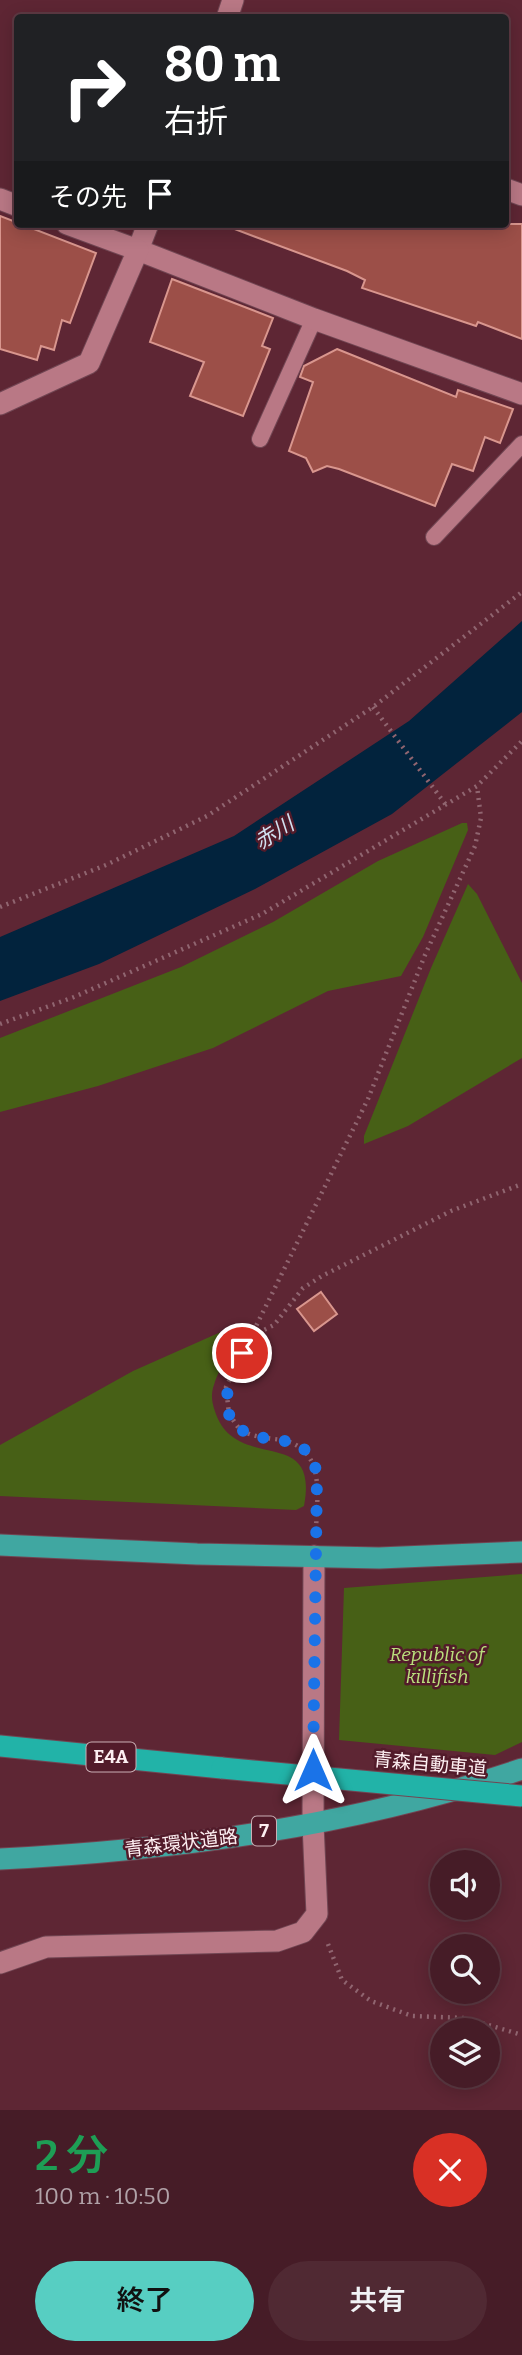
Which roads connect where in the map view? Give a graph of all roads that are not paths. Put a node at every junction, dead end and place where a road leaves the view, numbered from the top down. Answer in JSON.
{"nodes":[{"id":1,"x":78,"y":228,"type":"edge"},
{"id":2,"x":146,"y":228,"type":"edge"},
{"id":3,"x":138,"y":250,"type":"junction"},
{"id":4,"x":314,"y":319,"type":"junction"},
{"id":5,"x":522,"y":394,"type":"edge"},
{"id":6,"x":0,"y":404,"type":"edge"},
{"id":7,"x":260,"y":439,"type":"dead end"},
{"id":8,"x":522,"y":444,"type":"edge"},
{"id":9,"x":434,"y":537,"type":"dead end"},
{"id":10,"x":0,"y":1545,"type":"edge"},
{"id":11,"x":522,"y":1552,"type":"edge"},
{"id":12,"x":314,"y":1556,"type":"junction"},
{"id":13,"x":0,"y":1746,"type":"edge"},
{"id":14,"x":522,"y":1769,"type":"edge"},
{"id":15,"x":522,"y":1796,"type":"edge"},
{"id":16,"x":313,"y":1824,"type":"junction"},
{"id":17,"x":0,"y":1859,"type":"edge"},
{"id":18,"x":0,"y":1963,"type":"edge"}],
"edges":[{"from":1,"to":3,"type":"street"},
{"from":2,"to":3,"type":"street"},
{"from":3,"to":4,"type":"street"},
{"from":3,"to":6,"type":"street"},
{"from":4,"to":5,"type":"street"},
{"from":4,"to":7,"type":"lane"},
{"from":8,"to":9,"type":"lane"},
{"from":10,"to":12,"type":"highway"},
{"from":11,"to":12,"type":"highway"},
{"from":12,"to":16,"type":"street"},
{"from":13,"to":15,"type":"highway","name":"青森自動車道","number":"E4A","bridge":true},
{"from":14,"to":16,"type":"highway","name":"青森環状道路","number":"7"},
{"from":16,"to":17,"type":"highway","name":"青森環状道路","number":"7"},
{"from":16,"to":18,"type":"street"}]}
